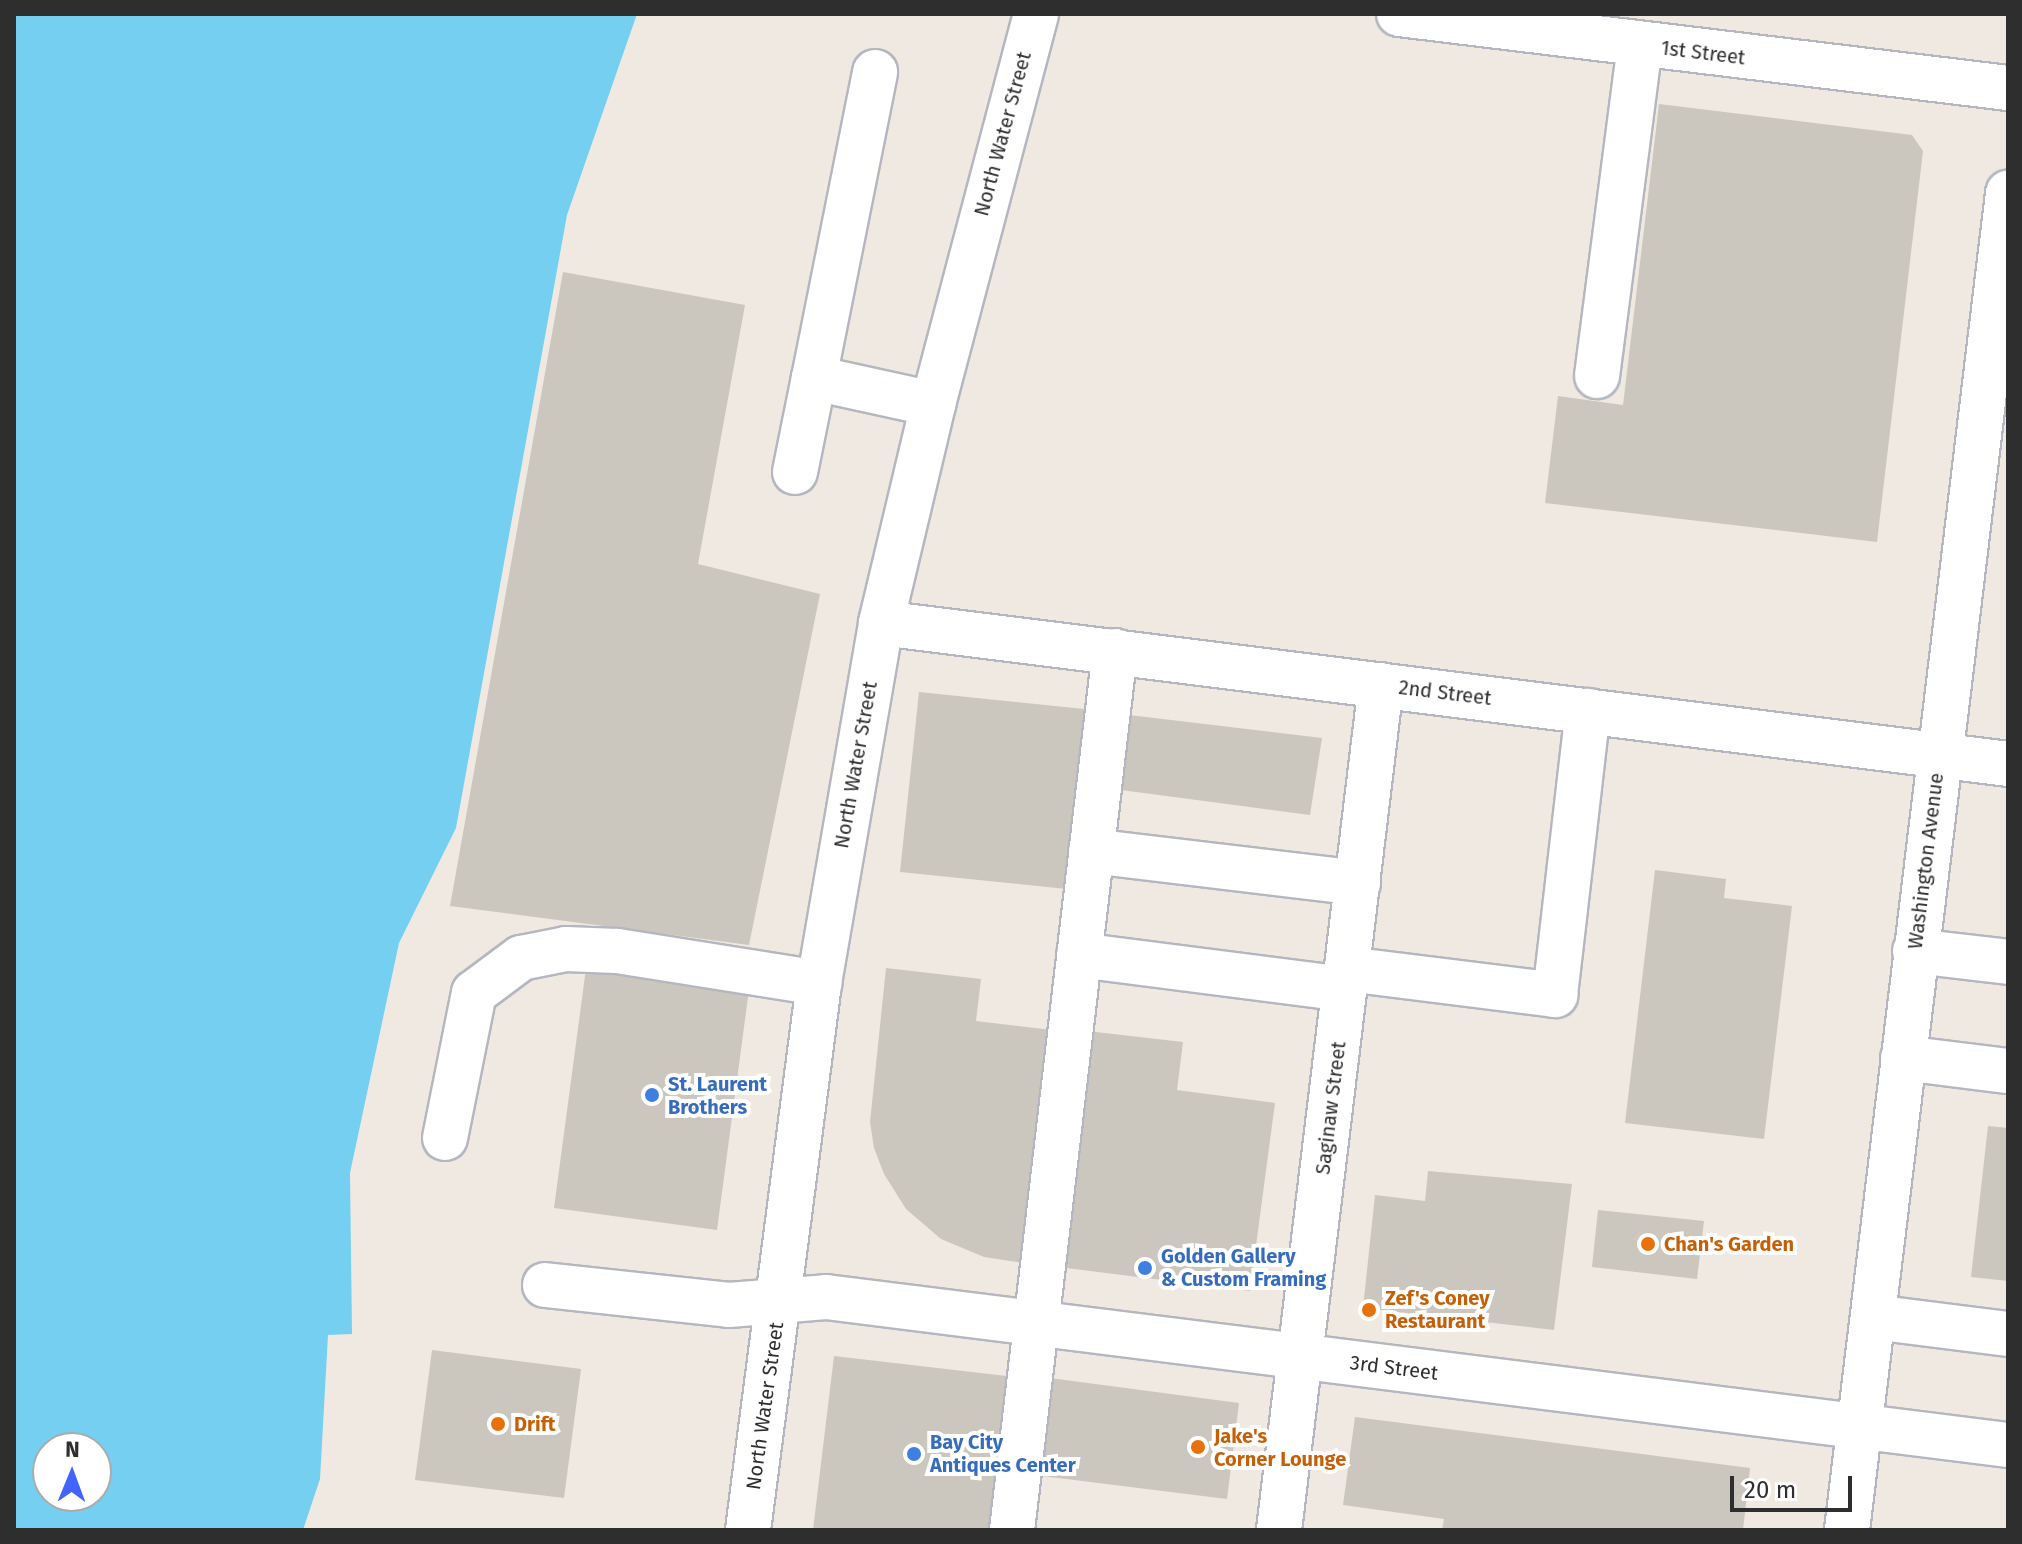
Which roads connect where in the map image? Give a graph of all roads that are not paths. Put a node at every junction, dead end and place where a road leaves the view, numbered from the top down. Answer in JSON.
{"nodes":[{"id":1,"x":1036,"y":14,"type":"edge"},
{"id":2,"x":1399,"y":14,"type":"edge"},
{"id":3,"x":1450,"y":18,"type":"edge"},
{"id":4,"x":1640,"y":46,"type":"junction"},
{"id":5,"x":875,"y":72,"type":"dead end"},
{"id":6,"x":2008,"y":88,"type":"edge"},
{"id":7,"x":2008,"y":193,"type":"edge"},
{"id":8,"x":1597,"y":376,"type":"dead end"},
{"id":9,"x":814,"y":378,"type":"junction"},
{"id":10,"x":933,"y":404,"type":"junction"},
{"id":11,"x":1991,"y":464,"type":"edge"},
{"id":12,"x":795,"y":472,"type":"dead end"},
{"id":13,"x":881,"y":623,"type":"junction"},
{"id":14,"x":1115,"y":651,"type":"junction"},
{"id":15,"x":1381,"y":685,"type":"junction"},
{"id":16,"x":1588,"y":711,"type":"junction"},
{"id":17,"x":1938,"y":754,"type":"junction"},
{"id":18,"x":2008,"y":764,"type":"edge"},
{"id":19,"x":1091,"y":851,"type":"junction"},
{"id":20,"x":1358,"y":883,"type":"junction"},
{"id":21,"x":1915,"y":951,"type":"junction"},
{"id":22,"x":1079,"y":955,"type":"junction"},
{"id":23,"x":2008,"y":962,"type":"edge"},
{"id":24,"x":1346,"y":979,"type":"junction"},
{"id":25,"x":819,"y":983,"type":"junction"},
{"id":26,"x":1903,"y":1058,"type":"junction"},
{"id":27,"x":2008,"y":1071,"type":"edge"},
{"id":28,"x":445,"y":1138,"type":"dead end"},
{"id":29,"x":545,"y":1285,"type":"dead end"},
{"id":30,"x":780,"y":1303,"type":"junction"},
{"id":31,"x":1873,"y":1317,"type":"junction"},
{"id":32,"x":1037,"y":1324,"type":"junction"},
{"id":33,"x":2008,"y":1334,"type":"edge"},
{"id":34,"x":1302,"y":1356,"type":"junction"},
{"id":35,"x":1860,"y":1426,"type":"junction"},
{"id":36,"x":2008,"y":1445,"type":"edge"},
{"id":37,"x":748,"y":1530,"type":"edge"},
{"id":38,"x":1012,"y":1530,"type":"edge"},
{"id":39,"x":1279,"y":1530,"type":"edge"},
{"id":40,"x":1847,"y":1530,"type":"edge"}],
"edges":[{"from":1,"to":10,"type":"street","name":"North Water Street"},
{"from":2,"to":3,"type":"street","name":"1st Street"},
{"from":3,"to":4,"type":"street","name":"1st Street"},
{"from":4,"to":6,"type":"street","name":"1st Street"},
{"from":4,"to":8,"type":"street"},
{"from":5,"to":9,"type":"street"},
{"from":7,"to":11,"type":"street","name":"Washington Avenue"},
{"from":9,"to":10,"type":"street"},
{"from":9,"to":12,"type":"street"},
{"from":10,"to":13,"type":"street","name":"North Water Street"},
{"from":11,"to":17,"type":"street","name":"Washington Avenue"},
{"from":13,"to":14,"type":"street","name":"2nd Street"},
{"from":13,"to":25,"type":"street","name":"North Water Street"},
{"from":14,"to":15,"type":"street","name":"2nd Street"},
{"from":14,"to":19,"type":"street"},
{"from":15,"to":16,"type":"street","name":"2nd Street"},
{"from":15,"to":20,"type":"street","name":"Saginaw Street"},
{"from":16,"to":17,"type":"street","name":"2nd Street"},
{"from":16,"to":24,"type":"street"},
{"from":17,"to":18,"type":"street","name":"2nd Street"},
{"from":17,"to":21,"type":"street","name":"Washington Avenue"},
{"from":19,"to":20,"type":"street"},
{"from":19,"to":22,"type":"street"},
{"from":20,"to":24,"type":"street","name":"Saginaw Street"},
{"from":21,"to":23,"type":"street"},
{"from":21,"to":26,"type":"street","name":"Washington Avenue"},
{"from":22,"to":24,"type":"street"},
{"from":22,"to":32,"type":"street"},
{"from":24,"to":34,"type":"street","name":"Saginaw Street"},
{"from":25,"to":28,"type":"street"},
{"from":25,"to":30,"type":"street","name":"North Water Street"},
{"from":26,"to":27,"type":"street"},
{"from":26,"to":31,"type":"street","name":"Washington Avenue"},
{"from":29,"to":30,"type":"street","name":"3rd Street"},
{"from":30,"to":32,"type":"street","name":"3rd Street"},
{"from":30,"to":37,"type":"street","name":"North Water Street"},
{"from":31,"to":33,"type":"street"},
{"from":31,"to":35,"type":"street","name":"Washington Avenue"},
{"from":32,"to":34,"type":"street","name":"3rd Street"},
{"from":32,"to":38,"type":"street"},
{"from":34,"to":35,"type":"street","name":"3rd Street"},
{"from":34,"to":39,"type":"street","name":"Saginaw Street"},
{"from":35,"to":36,"type":"street","name":"3rd Street"},
{"from":35,"to":40,"type":"street","name":"Washington Avenue"}]}
